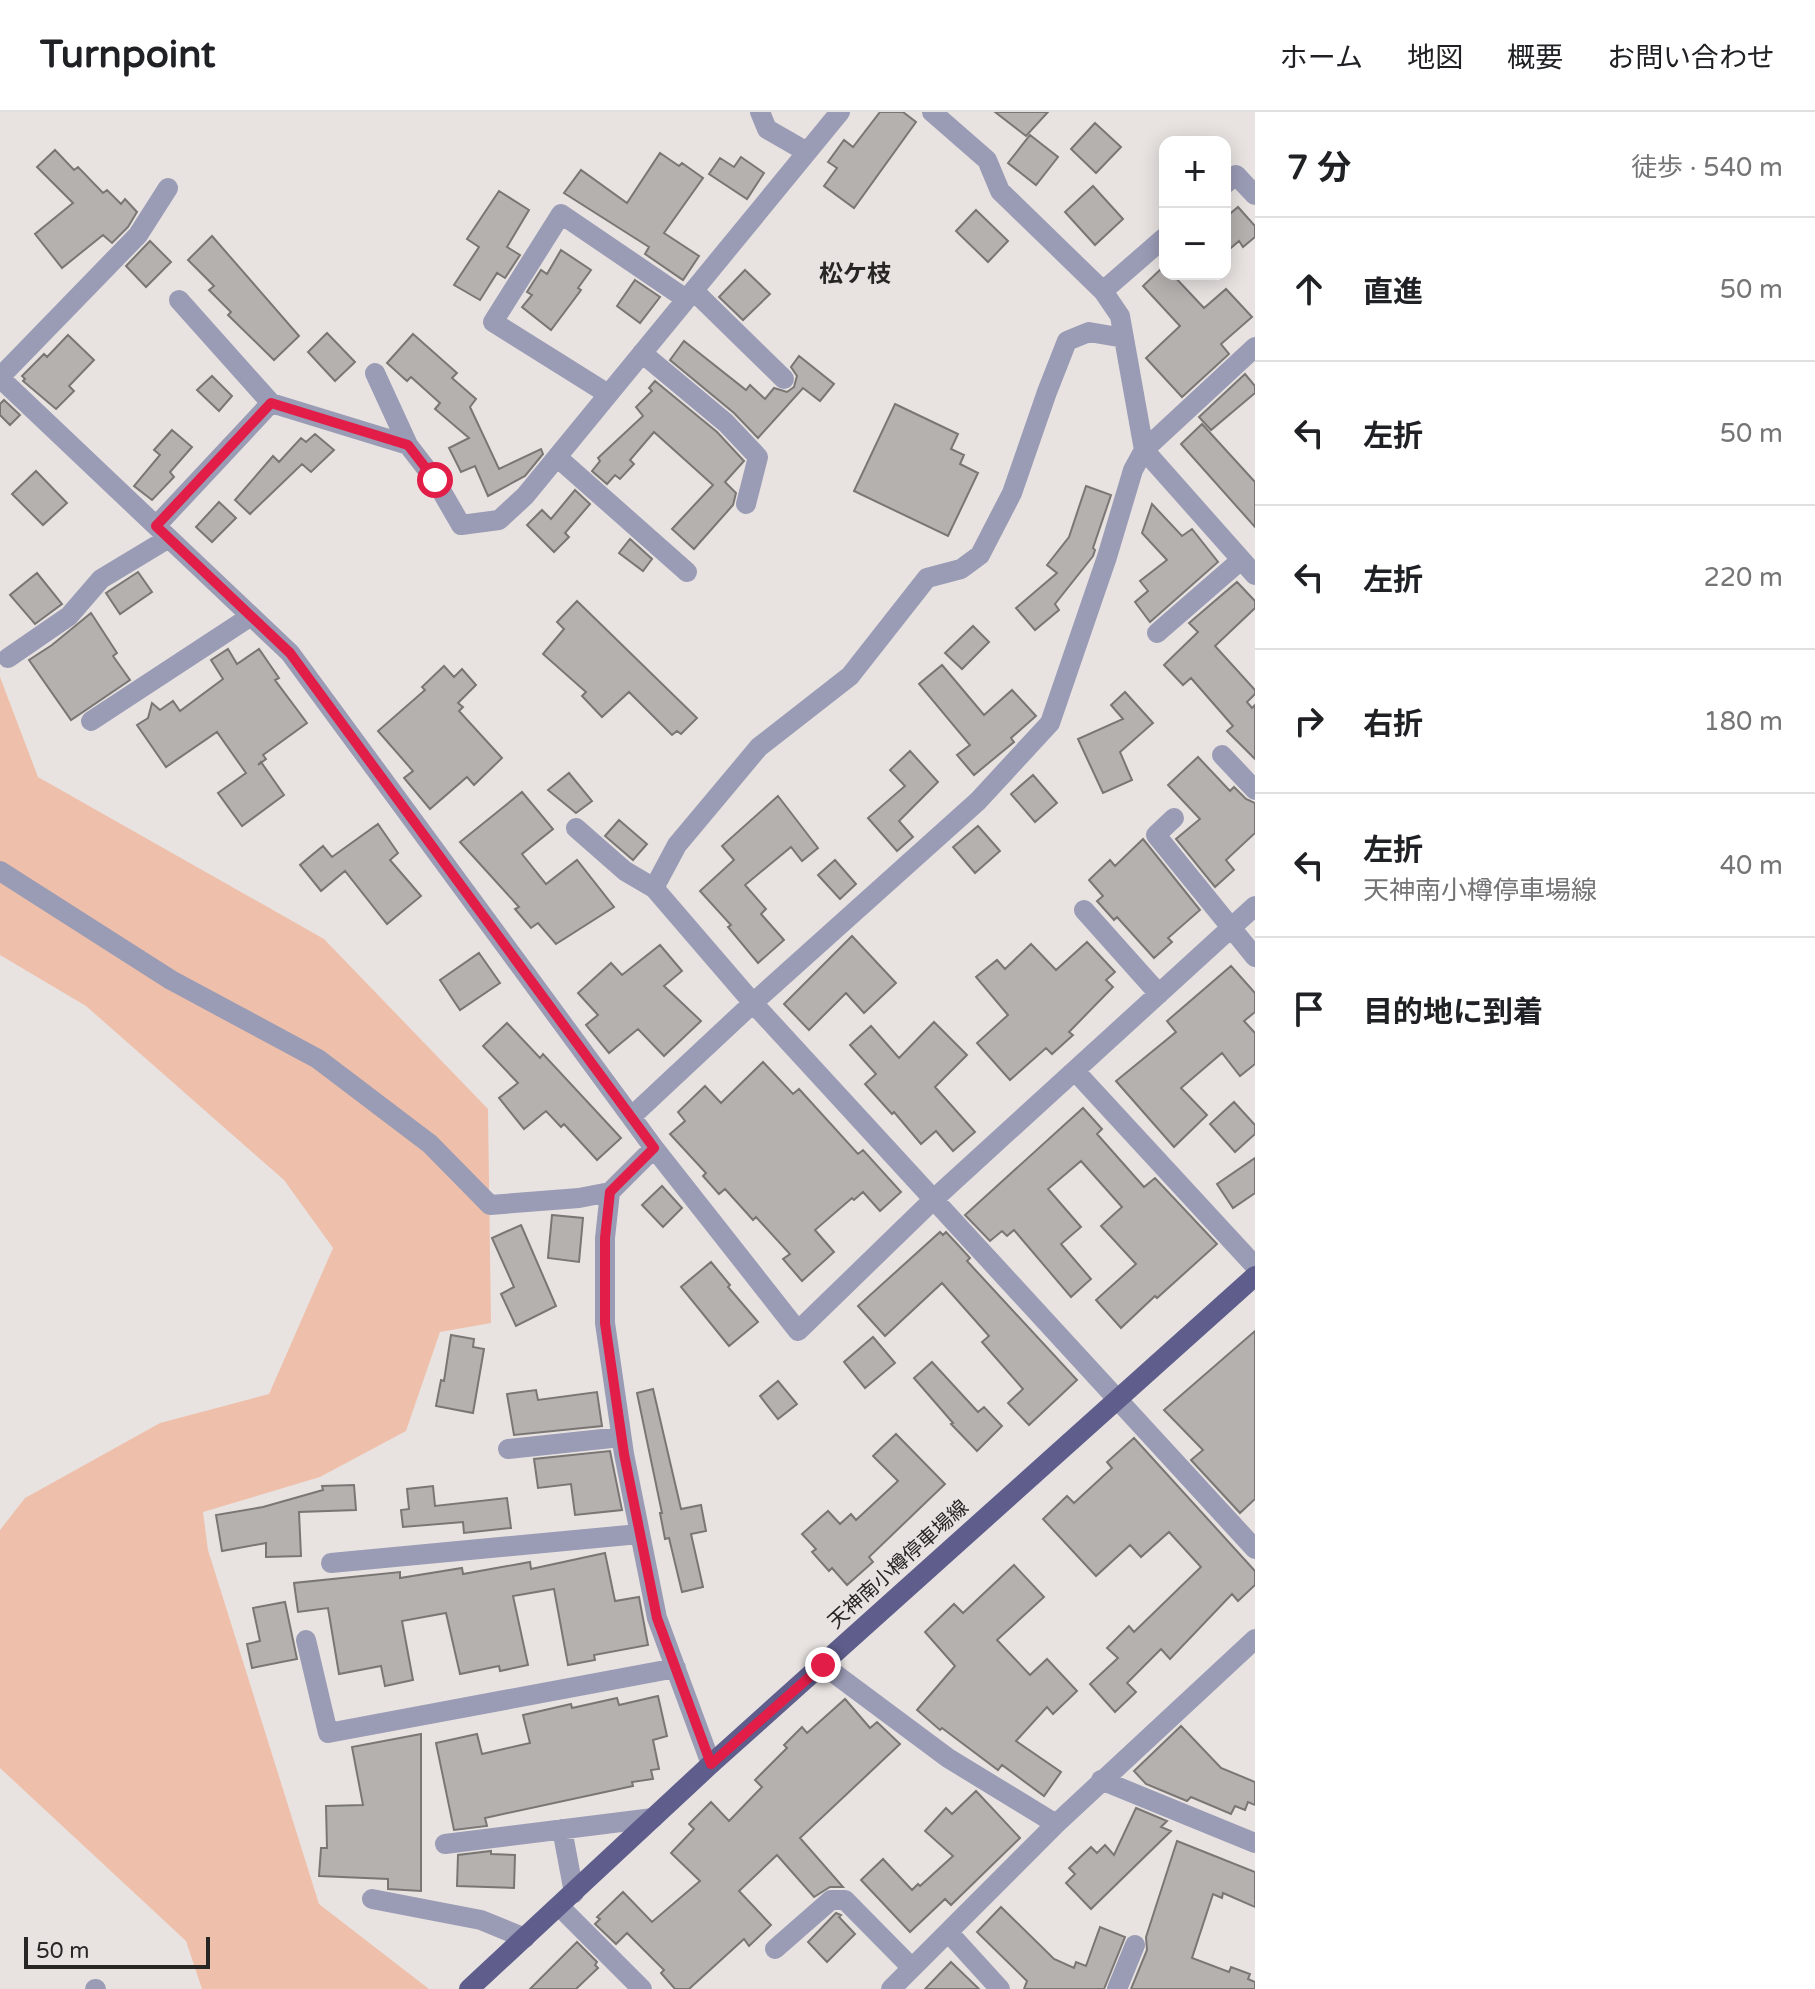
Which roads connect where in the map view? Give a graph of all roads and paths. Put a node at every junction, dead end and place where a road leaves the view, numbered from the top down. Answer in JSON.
{"nodes":[{"id":1,"x":760,"y":112,"type":"edge"},
{"id":2,"x":840,"y":112,"type":"edge"},
{"id":3,"x":932,"y":112,"type":"edge"},
{"id":4,"x":807,"y":152,"type":"junction"},
{"id":5,"x":1231,"y":179,"type":"edge"},
{"id":6,"x":168,"y":188,"type":"dead end"},
{"id":7,"x":1255,"y":195,"type":"edge"},
{"id":8,"x":1159,"y":242,"type":"edge"},
{"id":9,"x":1103,"y":291,"type":"junction"},
{"id":10,"x":690,"y":295,"type":"junction"},
{"id":11,"x":179,"y":300,"type":"dead end"},
{"id":12,"x":1124,"y":338,"type":"junction"},
{"id":13,"x":1255,"y":347,"type":"edge"},
{"id":14,"x":642,"y":353,"type":"junction"},
{"id":15,"x":375,"y":373,"type":"dead end"},
{"id":16,"x":0,"y":378,"type":"edge"},
{"id":17,"x":784,"y":379,"type":"dead end"},
{"id":18,"x":608,"y":394,"type":"junction"},
{"id":19,"x":271,"y":403,"type":"junction"},
{"id":20,"x":408,"y":445,"type":"junction"},
{"id":21,"x":1144,"y":450,"type":"junction"},
{"id":22,"x":557,"y":457,"type":"junction"},
{"id":23,"x":746,"y":504,"type":"dead end"},
{"id":24,"x":162,"y":532,"type":"junction"},
{"id":25,"x":1248,"y":568,"type":"edge"},
{"id":26,"x":687,"y":572,"type":"dead end"},
{"id":27,"x":251,"y":616,"type":"junction"},
{"id":28,"x":1157,"y":633,"type":"dead end"},
{"id":29,"x":8,"y":658,"type":"dead end"},
{"id":30,"x":91,"y":721,"type":"dead end"},
{"id":31,"x":1222,"y":755,"type":"dead end"},
{"id":32,"x":1255,"y":790,"type":"edge"},
{"id":33,"x":1174,"y":818,"type":"dead end"},
{"id":34,"x":576,"y":828,"type":"dead end"},
{"id":35,"x":0,"y":871,"type":"edge"},
{"id":36,"x":654,"y":888,"type":"junction"},
{"id":37,"x":1255,"y":906,"type":"edge"},
{"id":38,"x":1084,"y":910,"type":"dead end"},
{"id":39,"x":1230,"y":929,"type":"junction"},
{"id":40,"x":1255,"y":957,"type":"edge"},
{"id":41,"x":1159,"y":994,"type":"junction"},
{"id":42,"x":753,"y":1003,"type":"junction"},
{"id":43,"x":1075,"y":1071,"type":"junction"},
{"id":44,"x":631,"y":1117,"type":"junction"},
{"id":45,"x":654,"y":1148,"type":"junction"},
{"id":46,"x":610,"y":1192,"type":"junction"},
{"id":47,"x":934,"y":1199,"type":"junction"},
{"id":48,"x":1255,"y":1266,"type":"edge"},
{"id":49,"x":1255,"y":1276,"type":"edge"},
{"id":50,"x":1117,"y":1398,"type":"junction"},
{"id":51,"x":621,"y":1437,"type":"junction"},
{"id":52,"x":508,"y":1449,"type":"dead end"},
{"id":53,"x":639,"y":1534,"type":"junction"},
{"id":54,"x":1255,"y":1549,"type":"edge"},
{"id":55,"x":331,"y":1563,"type":"dead end"},
{"id":56,"x":1255,"y":1639,"type":"edge"},
{"id":57,"x":306,"y":1640,"type":"dead end"},
{"id":58,"x":823,"y":1665,"type":"junction"},
{"id":59,"x":676,"y":1668,"type":"junction"},
{"id":60,"x":711,"y":1764,"type":"junction"},
{"id":61,"x":1101,"y":1780,"type":"junction"},
{"id":62,"x":653,"y":1818,"type":"junction"},
{"id":63,"x":1056,"y":1824,"type":"junction"},
{"id":64,"x":562,"y":1829,"type":"junction"},
{"id":65,"x":1255,"y":1843,"type":"edge"},
{"id":66,"x":445,"y":1844,"type":"dead end"},
{"id":67,"x":372,"y":1899,"type":"dead end"},
{"id":68,"x":566,"y":1899,"type":"junction"},
{"id":69,"x":948,"y":1932,"type":"junction"},
{"id":70,"x":525,"y":1938,"type":"junction"},
{"id":71,"x":1135,"y":1945,"type":"dead end"},
{"id":72,"x":775,"y":1949,"type":"dead end"},
{"id":73,"x":912,"y":1968,"type":"junction"},
{"id":74,"x":469,"y":1989,"type":"edge"},
{"id":75,"x":642,"y":1989,"type":"edge"},
{"id":76,"x":891,"y":1989,"type":"edge"},
{"id":77,"x":1000,"y":1989,"type":"edge"},
{"id":78,"x":1117,"y":1989,"type":"edge"}],
"edges":[{"from":1,"to":4,"type":"street"},
{"from":2,"to":4,"type":"street"},
{"from":3,"to":9,"type":"street"},
{"from":4,"to":10,"type":"street"},
{"from":5,"to":7,"type":"street"},
{"from":6,"to":16,"type":"street"},
{"from":8,"to":9,"type":"street"},
{"from":9,"to":12,"type":"street"},
{"from":10,"to":14,"type":"street"},
{"from":10,"to":17,"type":"street"},
{"from":10,"to":18,"type":"street"},
{"from":11,"to":19,"type":"street"},
{"from":12,"to":21,"type":"street"},
{"from":12,"to":36,"type":"street"},
{"from":13,"to":21,"type":"street"},
{"from":14,"to":18,"type":"street"},
{"from":14,"to":23,"type":"street"},
{"from":15,"to":20,"type":"street"},
{"from":16,"to":24,"type":"street"},
{"from":18,"to":22,"type":"street"},
{"from":19,"to":20,"type":"street"},
{"from":19,"to":24,"type":"street"},
{"from":20,"to":22,"type":"street"},
{"from":21,"to":25,"type":"street"},
{"from":21,"to":42,"type":"street"},
{"from":22,"to":26,"type":"street"},
{"from":24,"to":27,"type":"street"},
{"from":24,"to":29,"type":"street"},
{"from":25,"to":28,"type":"street"},
{"from":27,"to":30,"type":"street"},
{"from":27,"to":44,"type":"street"},
{"from":31,"to":32,"type":"street"},
{"from":33,"to":39,"type":"street"},
{"from":34,"to":36,"type":"street"},
{"from":35,"to":46,"type":"street"},
{"from":36,"to":42,"type":"street"},
{"from":37,"to":39,"type":"street"},
{"from":38,"to":41,"type":"street"},
{"from":39,"to":40,"type":"street"},
{"from":39,"to":41,"type":"street"},
{"from":41,"to":43,"type":"street"},
{"from":42,"to":44,"type":"street"},
{"from":42,"to":47,"type":"street"},
{"from":43,"to":47,"type":"street"},
{"from":43,"to":48,"type":"street"},
{"from":44,"to":45,"type":"street"},
{"from":45,"to":46,"type":"street"},
{"from":45,"to":47,"type":"street"},
{"from":46,"to":51,"type":"street"},
{"from":47,"to":50,"type":"street"},
{"from":49,"to":50,"type":"main road","name":"天神南小樽停車場線"},
{"from":50,"to":54,"type":"street"},
{"from":50,"to":58,"type":"main road","name":"天神南小樽停車場線"},
{"from":51,"to":52,"type":"street"},
{"from":51,"to":53,"type":"street"},
{"from":53,"to":55,"type":"street"},
{"from":53,"to":59,"type":"street"},
{"from":56,"to":61,"type":"street"},
{"from":57,"to":59,"type":"street"},
{"from":58,"to":60,"type":"main road","name":"天神南小樽停車場線"},
{"from":58,"to":63,"type":"street"},
{"from":59,"to":60,"type":"street"},
{"from":60,"to":62,"type":"main road","name":"天神南小樽停車場線"},
{"from":61,"to":63,"type":"street"},
{"from":61,"to":65,"type":"street"},
{"from":62,"to":64,"type":"street"},
{"from":62,"to":68,"type":"main road","name":"天神南小樽停車場線"},
{"from":63,"to":69,"type":"street"},
{"from":64,"to":66,"type":"street"},
{"from":64,"to":68,"type":"street"},
{"from":67,"to":70,"type":"street"},
{"from":68,"to":70,"type":"main road","name":"天神南小樽停車場線"},
{"from":68,"to":75,"type":"street"},
{"from":69,"to":73,"type":"street"},
{"from":69,"to":77,"type":"street"},
{"from":70,"to":74,"type":"main road","name":"天神南小樽停車場線"},
{"from":71,"to":78,"type":"street"},
{"from":72,"to":73,"type":"street"},
{"from":73,"to":76,"type":"street"}]}
